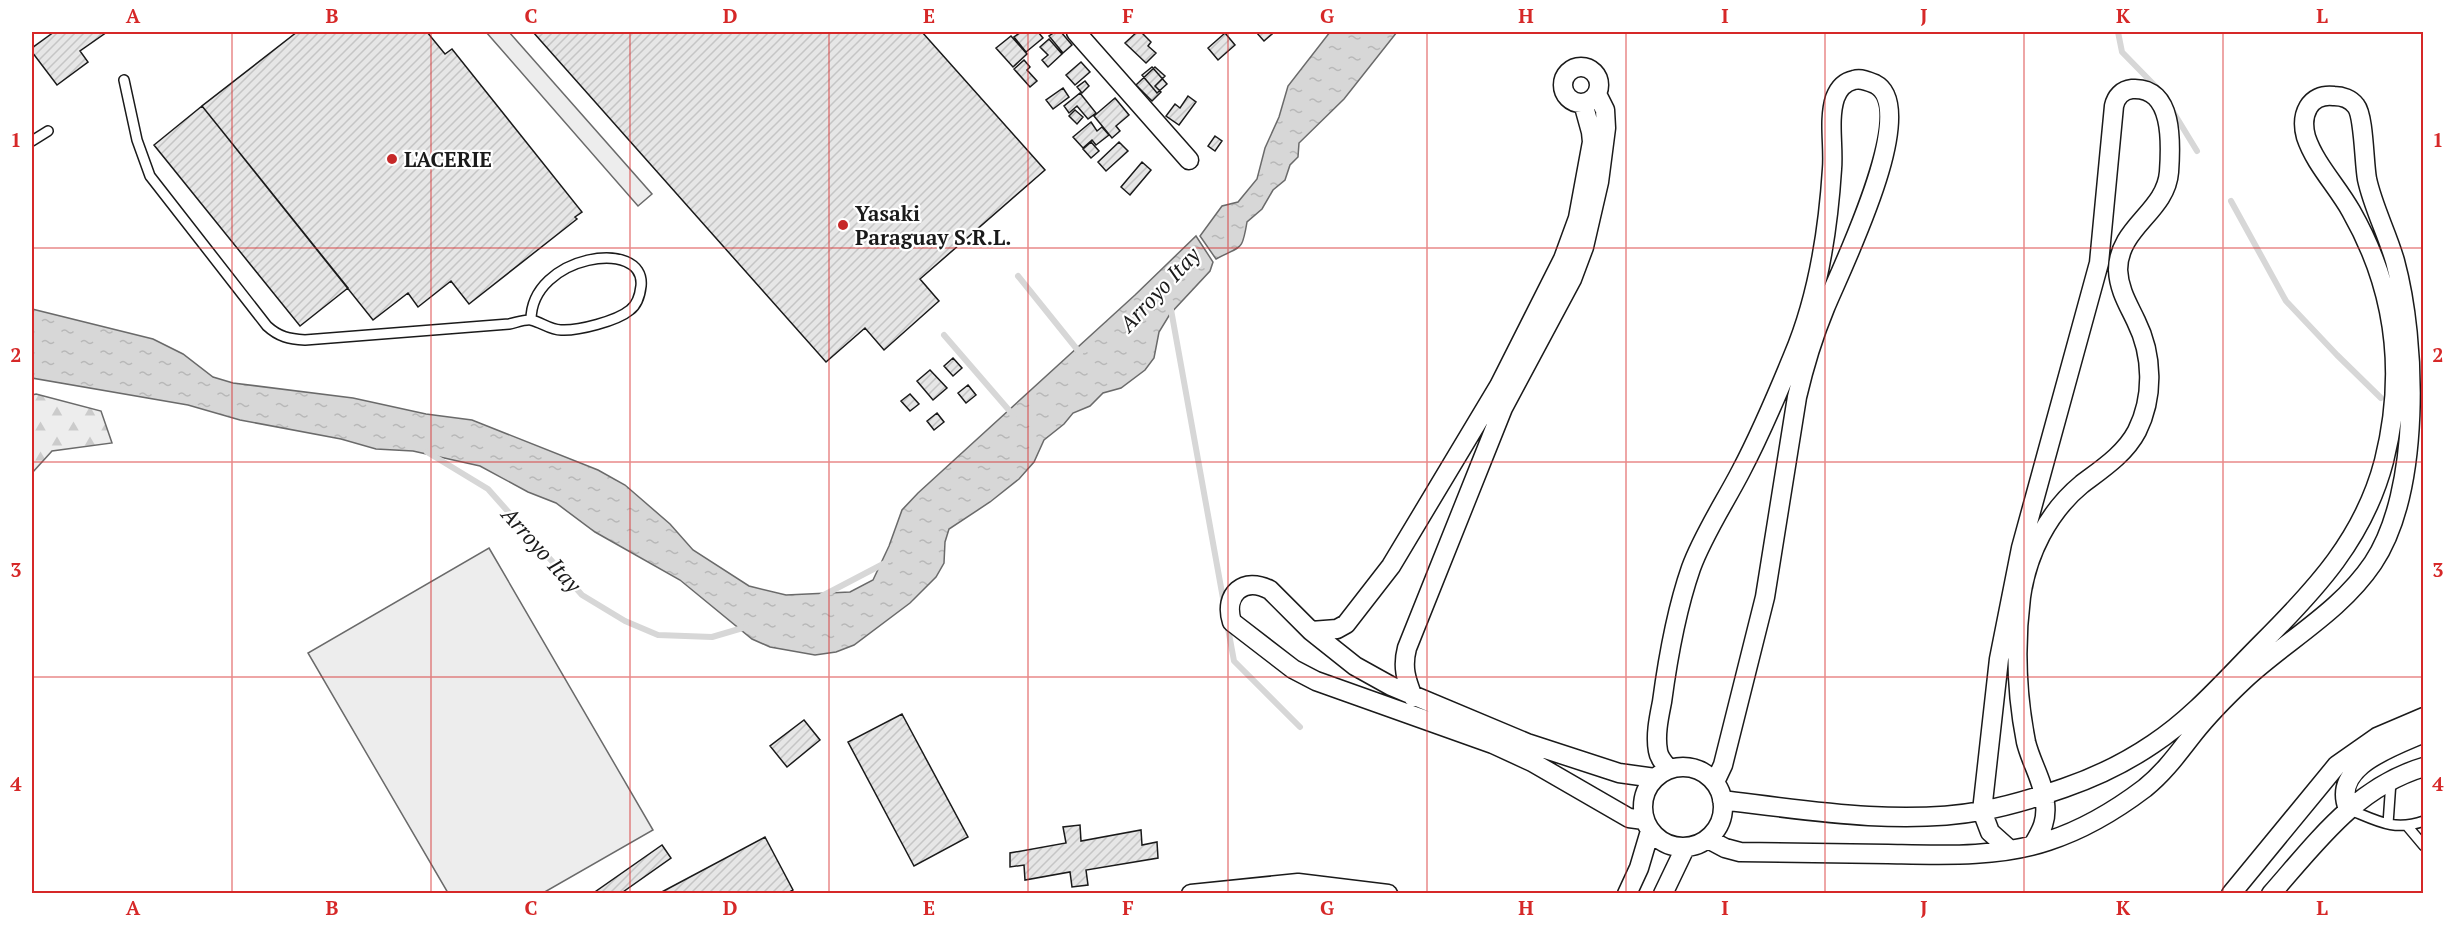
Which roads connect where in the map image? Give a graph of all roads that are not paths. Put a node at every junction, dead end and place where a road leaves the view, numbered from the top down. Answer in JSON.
{"nodes":[{"id":1,"x":1076,"y":32,"type":"edge"},
{"id":2,"x":124,"y":80,"type":"dead end"},
{"id":3,"x":48,"y":130,"type":"dead end"},
{"id":4,"x":32,"y":141,"type":"edge"},
{"id":5,"x":1189,"y":160,"type":"dead end"},
{"id":6,"x":531,"y":320,"type":"junction"},
{"id":7,"x":1311,"y":631,"type":"junction"},
{"id":8,"x":1413,"y":697,"type":"junction"},
{"id":9,"x":2424,"y":717,"type":"edge"},
{"id":10,"x":2424,"y":733,"type":"edge"},
{"id":11,"x":2424,"y":768,"type":"edge"},
{"id":12,"x":1662,"y":773,"type":"junction"},
{"id":13,"x":2391,"y":781,"type":"junction"},
{"id":14,"x":1715,"y":782,"type":"junction"},
{"id":15,"x":2044,"y":795,"type":"junction"},
{"id":16,"x":1722,"y":801,"type":"junction"},
{"id":17,"x":2348,"y":809,"type":"junction"},
{"id":18,"x":1982,"y":811,"type":"junction"},
{"id":19,"x":2424,"y":821,"type":"edge"},
{"id":20,"x":2388,"y":824,"type":"junction"},
{"id":21,"x":1647,"y":825,"type":"junction"},
{"id":22,"x":2408,"y":827,"type":"junction"},
{"id":23,"x":1708,"y":839,"type":"junction"},
{"id":24,"x":2033,"y":845,"type":"junction"},
{"id":25,"x":2424,"y":846,"type":"edge"},
{"id":26,"x":1685,"y":848,"type":"junction"},
{"id":27,"x":2009,"y":849,"type":"junction"},
{"id":28,"x":1191,"y":894,"type":"edge"},
{"id":29,"x":1388,"y":894,"type":"edge"},
{"id":30,"x":1627,"y":894,"type":"edge"},
{"id":31,"x":1663,"y":894,"type":"edge"},
{"id":32,"x":2230,"y":894,"type":"edge"},
{"id":33,"x":2271,"y":894,"type":"edge"}],
"edges":[{"from":1,"to":5,"type":"street"},
{"from":2,"to":6,"type":"lane"},
{"from":3,"to":4,"type":"lane"},
{"from":6,"to":6,"type":"lane"},
{"from":7,"to":8,"type":"street"},
{"from":7,"to":8,"type":"street"},
{"from":7,"to":21,"type":"street"},
{"from":8,"to":12,"type":"street"},
{"from":9,"to":32,"type":"street"},
{"from":10,"to":17,"type":"street"},
{"from":11,"to":13,"type":"street"},
{"from":12,"to":14,"type":"street"},
{"from":12,"to":14,"type":"street"},
{"from":12,"to":21,"type":"street"},
{"from":13,"to":17,"type":"street"},
{"from":13,"to":20,"type":"lane"},
{"from":14,"to":16,"type":"street"},
{"from":15,"to":18,"type":"street"},
{"from":15,"to":18,"type":"street"},
{"from":15,"to":24,"type":"street"},
{"from":15,"to":24,"type":"street"},
{"from":16,"to":18,"type":"street"},
{"from":16,"to":23,"type":"street"},
{"from":17,"to":20,"type":"lane"},
{"from":17,"to":33,"type":"street"},
{"from":18,"to":27,"type":"street"},
{"from":19,"to":22,"type":"lane"},
{"from":20,"to":22,"type":"lane"},
{"from":21,"to":26,"type":"street"},
{"from":21,"to":30,"type":"street"},
{"from":22,"to":25,"type":"lane"},
{"from":23,"to":26,"type":"street"},
{"from":23,"to":27,"type":"street"},
{"from":24,"to":27,"type":"street"},
{"from":26,"to":31,"type":"street"},
{"from":28,"to":29,"type":"street"}]}
